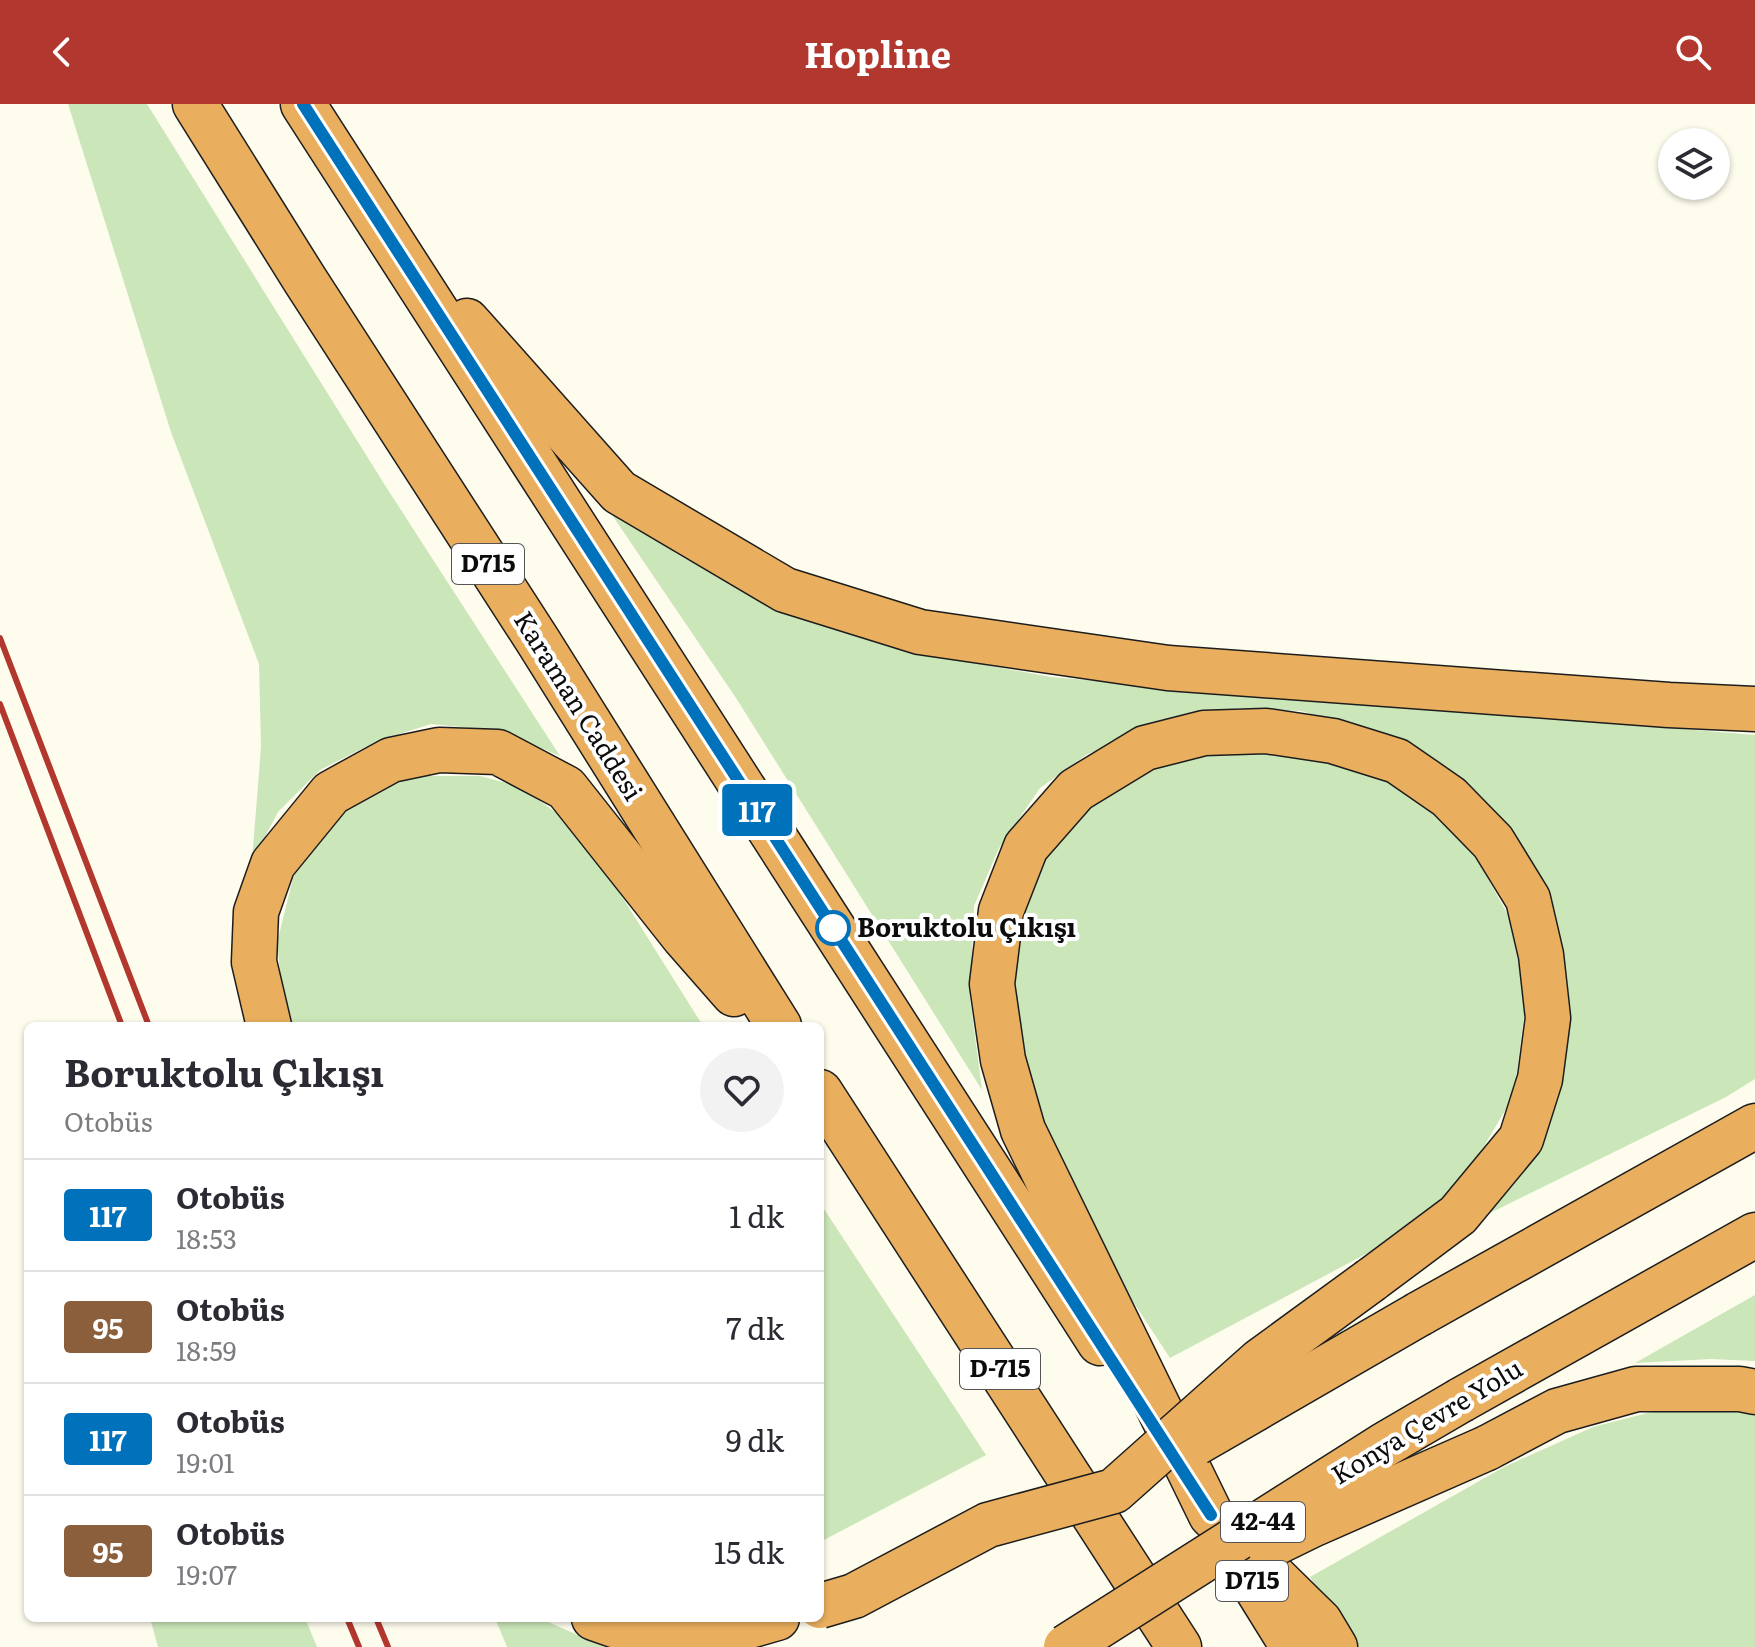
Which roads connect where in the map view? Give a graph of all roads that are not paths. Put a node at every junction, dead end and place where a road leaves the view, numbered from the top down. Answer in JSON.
{"nodes":[{"id":1,"x":195,"y":104,"type":"edge"},
{"id":2,"x":303,"y":104,"type":"edge"},
{"id":3,"x":372,"y":214,"type":"junction"},
{"id":4,"x":1755,"y":709,"type":"edge"},
{"id":5,"x":268,"y":1022,"type":"edge"},
{"id":6,"x":758,"y":1022,"type":"edge"},
{"id":7,"x":776,"y":1022,"type":"edge"},
{"id":8,"x":824,"y":1098,"type":"edge"},
{"id":9,"x":1755,"y":1126,"type":"edge"},
{"id":10,"x":1755,"y":1235,"type":"edge"},
{"id":11,"x":1755,"y":1392,"type":"edge"},
{"id":12,"x":1114,"y":1491,"type":"junction"},
{"id":13,"x":1211,"y":1515,"type":"junction"},
{"id":14,"x":1113,"y":1544,"type":"junction"},
{"id":15,"x":824,"y":1605,"type":"edge"},
{"id":16,"x":605,"y":1622,"type":"edge"},
{"id":17,"x":763,"y":1622,"type":"edge"},
{"id":18,"x":1066,"y":1647,"type":"edge"},
{"id":19,"x":1161,"y":1647,"type":"edge"},
{"id":20,"x":1179,"y":1647,"type":"edge"},
{"id":21,"x":1293,"y":1647,"type":"edge"},
{"id":22,"x":1335,"y":1647,"type":"edge"}],
"edges":[{"from":1,"to":7,"type":"highway","name":"Karaman Caddesi","number":"D715"},
{"from":2,"to":3,"type":"highway","number":"D715"},
{"from":3,"to":4,"type":"highway"},
{"from":3,"to":13,"type":"highway","number":"D715"},
{"from":5,"to":6,"type":"highway"},
{"from":8,"to":14,"type":"highway","number":"D-715"},
{"from":9,"to":12,"type":"highway","bridge":true},
{"from":10,"to":18,"type":"highway","name":"Konya Çevre Yolu","number":"42-44","bridge":true},
{"from":11,"to":18,"type":"highway","bridge":true},
{"from":12,"to":13,"type":"highway","bridge":true},
{"from":12,"to":15,"type":"highway","bridge":true},
{"from":13,"to":21,"type":"highway","number":"D715"},
{"from":13,"to":22,"type":"highway"},
{"from":14,"to":19,"type":"highway"},
{"from":14,"to":20,"type":"highway","number":"D-715"},
{"from":16,"to":17,"type":"highway"}]}
